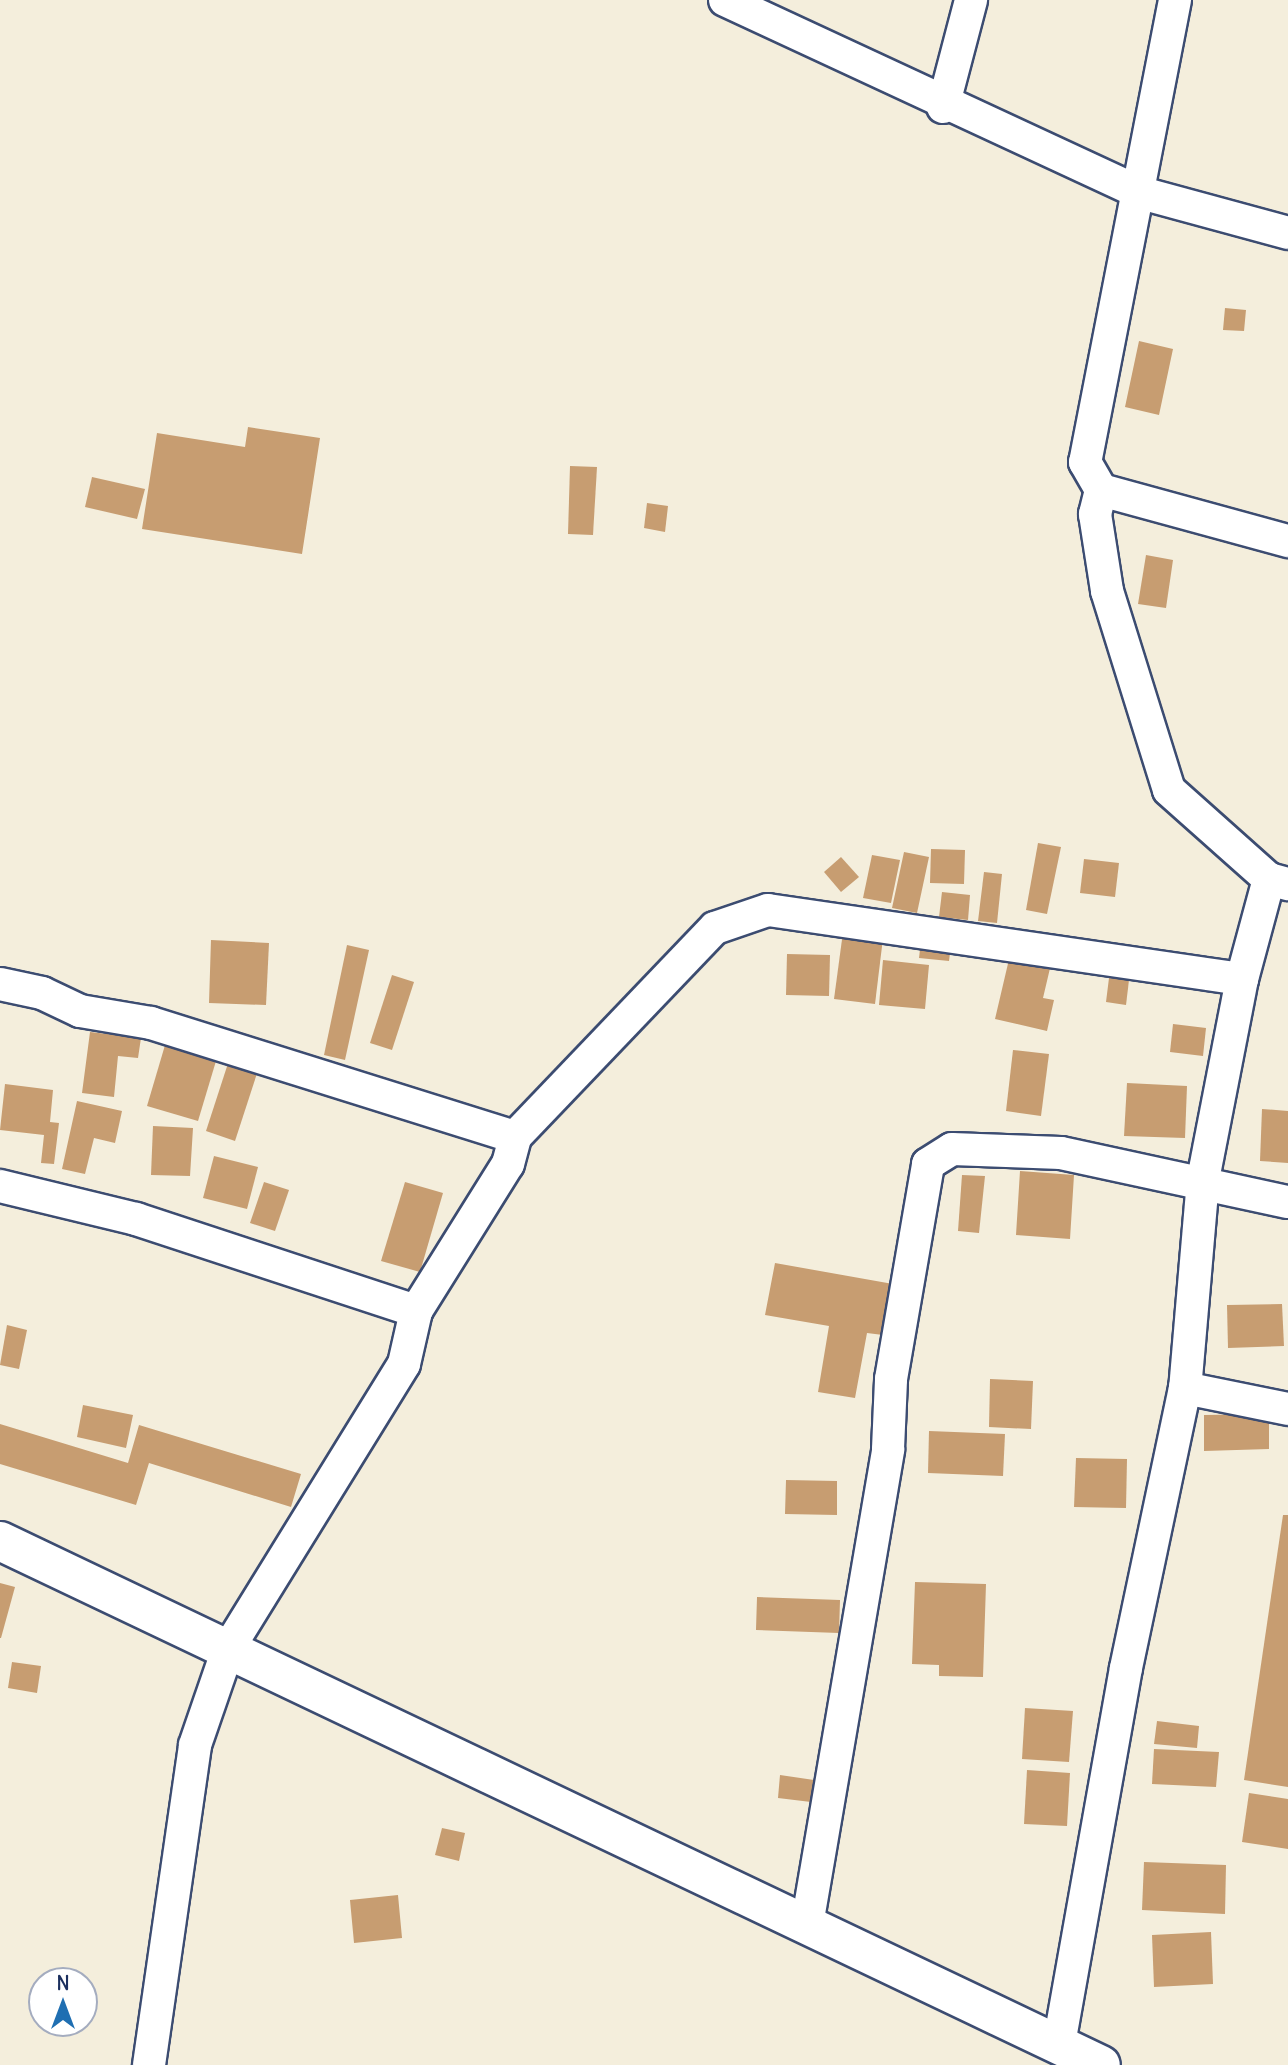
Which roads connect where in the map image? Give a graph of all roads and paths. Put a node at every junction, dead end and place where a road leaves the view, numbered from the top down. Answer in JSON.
{"nodes":[{"id":1,"x":725,"y":0,"type":"edge"},
{"id":2,"x":971,"y":0,"type":"edge"},
{"id":3,"x":1175,"y":0,"type":"edge"},
{"id":4,"x":776,"y":10,"type":"edge"},
{"id":5,"x":943,"y":107,"type":"junction"},
{"id":6,"x":1140,"y":193,"type":"junction"},
{"id":7,"x":1288,"y":233,"type":"edge"},
{"id":8,"x":1101,"y":490,"type":"junction"},
{"id":9,"x":1288,"y":541,"type":"edge"},
{"id":10,"x":1279,"y":881,"type":"edge"},
{"id":11,"x":1242,"y":979,"type":"junction"},
{"id":12,"x":0,"y":984,"type":"edge"},
{"id":13,"x":515,"y":1136,"type":"junction"},
{"id":14,"x":1203,"y":1180,"type":"junction"},
{"id":15,"x":0,"y":1186,"type":"edge"},
{"id":16,"x":1288,"y":1202,"type":"edge"},
{"id":17,"x":416,"y":1311,"type":"junction"},
{"id":18,"x":1185,"y":1388,"type":"junction"},
{"id":19,"x":1288,"y":1409,"type":"edge"},
{"id":20,"x":0,"y":1541,"type":"edge"},
{"id":21,"x":228,"y":1649,"type":"junction"},
{"id":22,"x":807,"y":1925,"type":"junction"},
{"id":23,"x":1059,"y":2045,"type":"junction"},
{"id":24,"x":149,"y":2065,"type":"edge"},
{"id":25,"x":1101,"y":2065,"type":"edge"}],
"edges":[{"from":1,"to":4,"type":"street"},
{"from":2,"to":5,"type":"street"},
{"from":3,"to":6,"type":"street"},
{"from":4,"to":5,"type":"street"},
{"from":5,"to":6,"type":"street"},
{"from":6,"to":7,"type":"street"},
{"from":6,"to":8,"type":"street"},
{"from":8,"to":9,"type":"street"},
{"from":8,"to":10,"type":"street"},
{"from":10,"to":11,"type":"street"},
{"from":11,"to":13,"type":"street"},
{"from":11,"to":14,"type":"street"},
{"from":12,"to":13,"type":"street"},
{"from":13,"to":17,"type":"street"},
{"from":14,"to":16,"type":"street"},
{"from":14,"to":18,"type":"street"},
{"from":14,"to":22,"type":"street"},
{"from":15,"to":17,"type":"street"},
{"from":17,"to":21,"type":"street"},
{"from":18,"to":19,"type":"street"},
{"from":18,"to":23,"type":"street"},
{"from":20,"to":21,"type":"street"},
{"from":21,"to":22,"type":"street"},
{"from":21,"to":24,"type":"street"},
{"from":22,"to":23,"type":"street"},
{"from":23,"to":25,"type":"street"}]}
